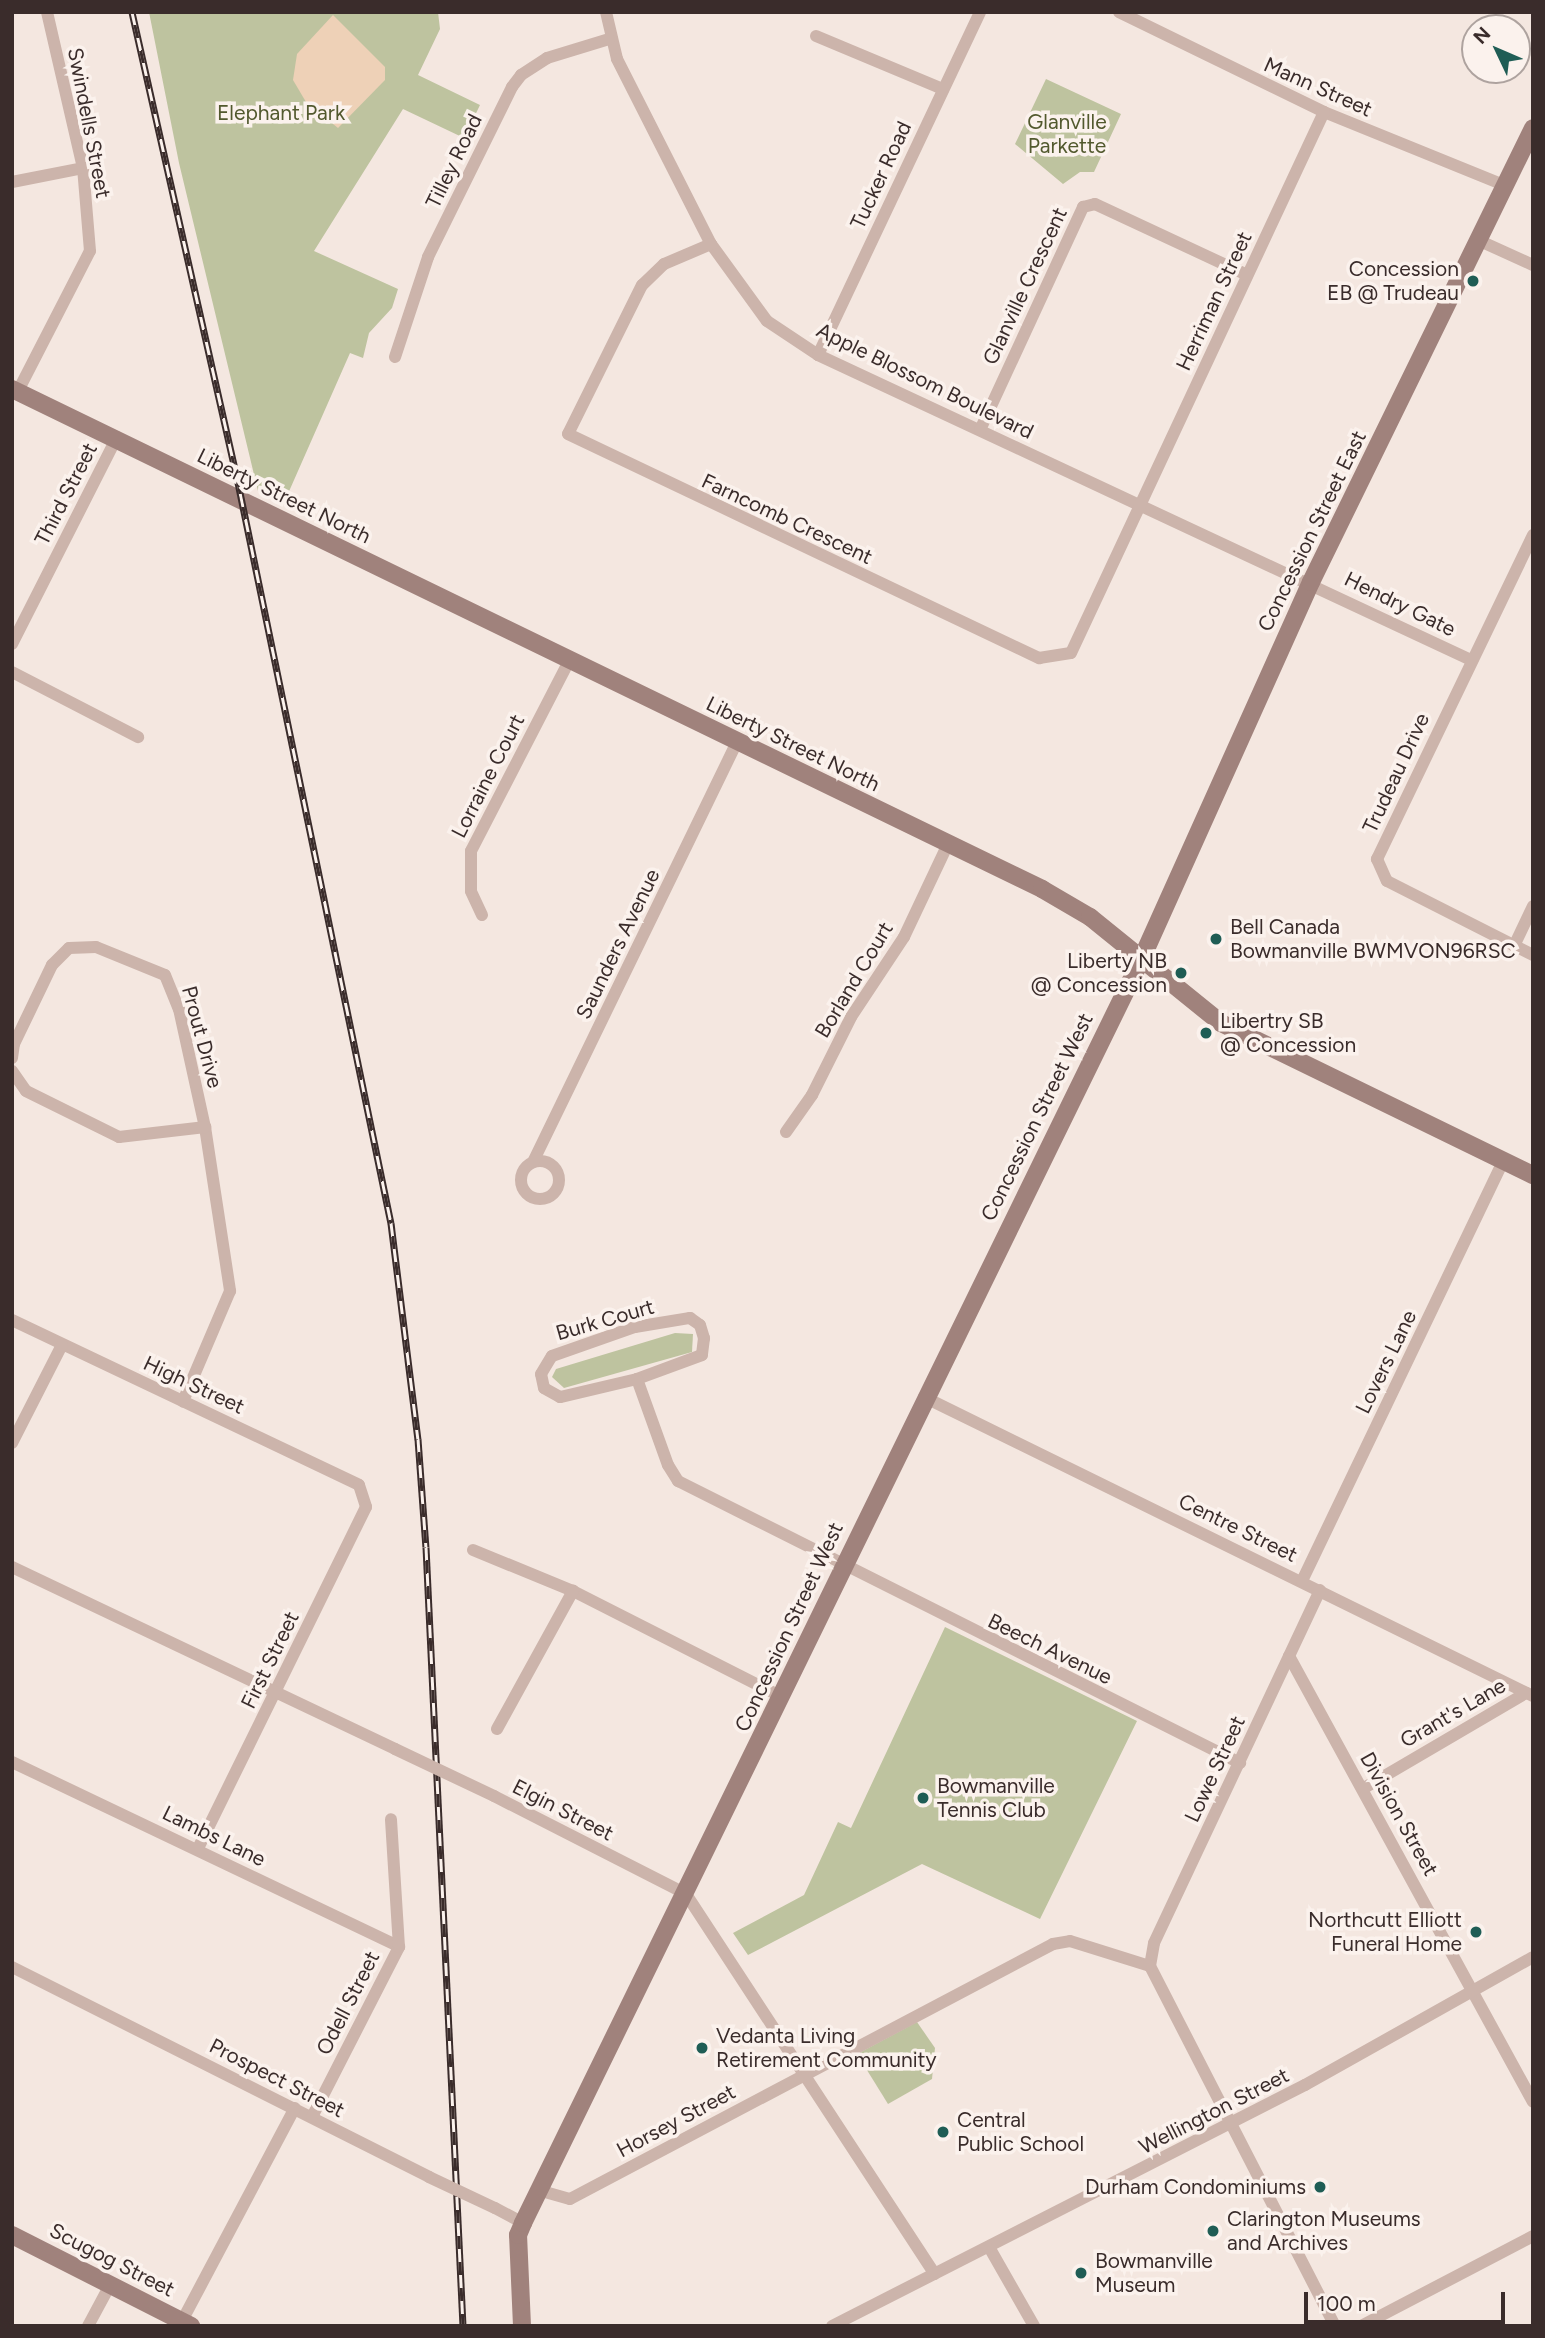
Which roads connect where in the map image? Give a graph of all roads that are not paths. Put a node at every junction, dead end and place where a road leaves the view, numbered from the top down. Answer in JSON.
{"nodes":[{"id":1,"x":47,"y":12,"type":"edge"},
{"id":2,"x":606,"y":12,"type":"edge"},
{"id":3,"x":980,"y":12,"type":"edge"},
{"id":4,"x":1119,"y":12,"type":"edge"},
{"id":5,"x":816,"y":36,"type":"dead end"},
{"id":6,"x":609,"y":39,"type":"junction"},
{"id":7,"x":943,"y":89,"type":"junction"},
{"id":8,"x":1324,"y":113,"type":"junction"},
{"id":9,"x":1533,"y":128,"type":"edge"},
{"id":10,"x":83,"y":168,"type":"junction"},
{"id":11,"x":12,"y":182,"type":"edge"},
{"id":12,"x":1506,"y":186,"type":"junction"},
{"id":13,"x":1480,"y":241,"type":"junction"},
{"id":14,"x":712,"y":244,"type":"junction"},
{"id":15,"x":1533,"y":265,"type":"edge"},
{"id":16,"x":1247,"y":275,"type":"junction"},
{"id":17,"x":818,"y":355,"type":"junction"},
{"id":18,"x":395,"y":357,"type":"dead end"},
{"id":19,"x":15,"y":390,"type":"edge"},
{"id":20,"x":980,"y":430,"type":"junction"},
{"id":21,"x":117,"y":437,"type":"junction"},
{"id":22,"x":1141,"y":506,"type":"junction"},
{"id":23,"x":1533,"y":535,"type":"edge"},
{"id":24,"x":1311,"y":582,"type":"junction"},
{"id":25,"x":12,"y":644,"type":"edge"},
{"id":26,"x":570,"y":659,"type":"junction"},
{"id":27,"x":1471,"y":660,"type":"junction"},
{"id":28,"x":12,"y":672,"type":"edge"},
{"id":29,"x":138,"y":737,"type":"dead end"},
{"id":30,"x":737,"y":742,"type":"junction"},
{"id":31,"x":948,"y":844,"type":"junction"},
{"id":32,"x":1533,"y":906,"type":"edge"},
{"id":33,"x":482,"y":915,"type":"dead end"},
{"id":34,"x":1514,"y":946,"type":"junction"},
{"id":35,"x":1533,"y":955,"type":"edge"},
{"id":36,"x":1142,"y":958,"type":"junction"},
{"id":37,"x":12,"y":1058,"type":"edge"},
{"id":38,"x":12,"y":1072,"type":"edge"},
{"id":39,"x":205,"y":1127,"type":"junction"},
{"id":40,"x":786,"y":1132,"type":"dead end"},
{"id":41,"x":1504,"y":1160,"type":"junction"},
{"id":42,"x":533,"y":1162,"type":"dead end"},
{"id":43,"x":1533,"y":1175,"type":"edge"},
{"id":44,"x":12,"y":1320,"type":"edge"},
{"id":45,"x":62,"y":1345,"type":"junction"},
{"id":46,"x":637,"y":1379,"type":"junction"},
{"id":47,"x":924,"y":1397,"type":"junction"},
{"id":48,"x":183,"y":1401,"type":"junction"},
{"id":49,"x":12,"y":1443,"type":"edge"},
{"id":50,"x":359,"y":1485,"type":"joint"},
{"id":51,"x":473,"y":1550,"type":"dead end"},
{"id":52,"x":12,"y":1567,"type":"edge"},
{"id":53,"x":844,"y":1567,"type":"junction"},
{"id":54,"x":1302,"y":1581,"type":"junction"},
{"id":55,"x":1320,"y":1590,"type":"junction"},
{"id":56,"x":573,"y":1591,"type":"junction"},
{"id":57,"x":1289,"y":1656,"type":"junction"},
{"id":58,"x":277,"y":1690,"type":"junction"},
{"id":59,"x":1529,"y":1694,"type":"edge"},
{"id":60,"x":782,"y":1697,"type":"junction"},
{"id":61,"x":497,"y":1729,"type":"dead end"},
{"id":62,"x":12,"y":1762,"type":"edge"},
{"id":63,"x":1240,"y":1763,"type":"junction"},
{"id":64,"x":1364,"y":1788,"type":"junction"},
{"id":65,"x":391,"y":1819,"type":"dead end"},
{"id":66,"x":198,"y":1849,"type":"junction"},
{"id":67,"x":686,"y":1894,"type":"junction"},
{"id":68,"x":399,"y":1947,"type":"junction"},
{"id":69,"x":1533,"y":1957,"type":"edge"},
{"id":70,"x":1150,"y":1966,"type":"junction"},
{"id":71,"x":12,"y":1967,"type":"edge"},
{"id":72,"x":1473,"y":1991,"type":"junction"},
{"id":73,"x":803,"y":2074,"type":"junction"},
{"id":74,"x":1533,"y":2102,"type":"edge"},
{"id":75,"x":295,"y":2108,"type":"junction"},
{"id":76,"x":312,"y":2117,"type":"junction"},
{"id":77,"x":1233,"y":2123,"type":"junction"},
{"id":78,"x":538,"y":2190,"type":"junction"},
{"id":79,"x":523,"y":2223,"type":"junction"},
{"id":80,"x":12,"y":2235,"type":"edge"},
{"id":81,"x":1533,"y":2236,"type":"edge"},
{"id":82,"x":989,"y":2247,"type":"junction"},
{"id":83,"x":935,"y":2274,"type":"junction"},
{"id":84,"x":110,"y":2285,"type":"junction"},
{"id":85,"x":187,"y":2323,"type":"edge"},
{"id":86,"x":88,"y":2326,"type":"edge"},
{"id":87,"x":522,"y":2326,"type":"edge"},
{"id":88,"x":831,"y":2326,"type":"edge"},
{"id":89,"x":1034,"y":2326,"type":"edge"},
{"id":90,"x":1335,"y":2326,"type":"edge"},
{"id":91,"x":1361,"y":2326,"type":"edge"}],
"edges":[{"from":1,"to":10,"type":"street","name":"Swindells Street"},
{"from":2,"to":6,"type":"street","name":"Apple Blossom Boulevard"},
{"from":3,"to":7,"type":"street","name":"Tucker Road"},
{"from":4,"to":8,"type":"street","name":"Mann Street"},
{"from":5,"to":7,"type":"street"},
{"from":6,"to":14,"type":"street","name":"Apple Blossom Boulevard"},
{"from":6,"to":18,"type":"street","name":"Tilley Road"},
{"from":7,"to":17,"type":"street","name":"Tucker Road"},
{"from":8,"to":12,"type":"street","name":"Mann Street"},
{"from":8,"to":16,"type":"street","name":"Herriman Street"},
{"from":9,"to":12,"type":"street","name":"Concession Street East"},
{"from":10,"to":11,"type":"street"},
{"from":10,"to":19,"type":"street","name":"Swindells Street"},
{"from":12,"to":13,"type":"street","name":"Concession Street East"},
{"from":13,"to":15,"type":"street"},
{"from":13,"to":24,"type":"street","name":"Concession Street East"},
{"from":14,"to":17,"type":"street","name":"Apple Blossom Boulevard"},
{"from":14,"to":22,"type":"street","name":"Farncomb Crescent"},
{"from":16,"to":20,"type":"street","name":"Glanville Crescent"},
{"from":16,"to":22,"type":"street","name":"Herriman Street"},
{"from":17,"to":20,"type":"street","name":"Apple Blossom Boulevard"},
{"from":19,"to":21,"type":"street","name":"Liberty Street North"},
{"from":20,"to":22,"type":"street","name":"Apple Blossom Boulevard"},
{"from":21,"to":25,"type":"street","name":"Third Street"},
{"from":21,"to":26,"type":"street","name":"Liberty Street North"},
{"from":22,"to":24,"type":"street","name":"Apple Blossom Boulevard"},
{"from":23,"to":27,"type":"street","name":"Trudeau Drive"},
{"from":24,"to":27,"type":"street","name":"Hendry Gate"},
{"from":24,"to":36,"type":"street","name":"Concession Street East"},
{"from":26,"to":30,"type":"street","name":"Liberty Street North"},
{"from":26,"to":33,"type":"street","name":"Lorraine Court"},
{"from":27,"to":34,"type":"street","name":"Trudeau Drive"},
{"from":28,"to":29,"type":"street"},
{"from":30,"to":31,"type":"street","name":"Liberty Street North"},
{"from":30,"to":42,"type":"street","name":"Saunders Avenue"},
{"from":31,"to":36,"type":"street","name":"Liberty Street North"},
{"from":31,"to":40,"type":"street","name":"Borland Court"},
{"from":32,"to":34,"type":"street"},
{"from":34,"to":35,"type":"street","name":"Trudeau Drive"},
{"from":36,"to":41,"type":"street","name":"Liberty Street North"},
{"from":36,"to":47,"type":"street","name":"Concession Street West"},
{"from":37,"to":39,"type":"street","name":"Prout Drive"},
{"from":38,"to":39,"type":"street"},
{"from":39,"to":48,"type":"street","name":"Prout Drive"},
{"from":41,"to":43,"type":"street","name":"Liberty Street North"},
{"from":41,"to":54,"type":"street","name":"Lovers Lane"},
{"from":44,"to":45,"type":"street","name":"High Street"},
{"from":45,"to":48,"type":"street","name":"High Street"},
{"from":45,"to":49,"type":"street"},
{"from":46,"to":46,"type":"street","name":"Burk Court"},
{"from":46,"to":53,"type":"street"},
{"from":47,"to":53,"type":"street","name":"Concession Street West"},
{"from":47,"to":54,"type":"street","name":"Centre Street"},
{"from":48,"to":50,"type":"street","name":"High Street"},
{"from":50,"to":58,"type":"street","name":"First Street"},
{"from":51,"to":56,"type":"street"},
{"from":52,"to":58,"type":"street","name":"Elgin Street"},
{"from":53,"to":60,"type":"street","name":"Concession Street West"},
{"from":53,"to":63,"type":"street","name":"Beech Avenue"},
{"from":54,"to":55,"type":"street","name":"Centre Street"},
{"from":55,"to":57,"type":"street","name":"Lowe Street"},
{"from":55,"to":59,"type":"street","name":"Centre Street"},
{"from":56,"to":60,"type":"street"},
{"from":56,"to":61,"type":"street"},
{"from":57,"to":63,"type":"street","name":"Lowe Street"},
{"from":57,"to":64,"type":"street","name":"Division Street"},
{"from":58,"to":66,"type":"street","name":"First Street"},
{"from":58,"to":67,"type":"street","name":"Elgin Street","bridge":true},
{"from":59,"to":64,"type":"street","name":"Grant's Lane"},
{"from":60,"to":67,"type":"street","name":"Concession Street West"},
{"from":62,"to":66,"type":"street","name":"Lambs Lane"},
{"from":63,"to":70,"type":"street","name":"Lowe Street"},
{"from":64,"to":72,"type":"street","name":"Division Street"},
{"from":65,"to":68,"type":"street","name":"Odell Street"},
{"from":66,"to":68,"type":"street","name":"Lambs Lane"},
{"from":67,"to":73,"type":"street","name":"Elgin Street"},
{"from":67,"to":78,"type":"street","name":"Concession Street West"},
{"from":68,"to":76,"type":"street","name":"Odell Street"},
{"from":69,"to":72,"type":"street","name":"Wellington Street"},
{"from":70,"to":73,"type":"street","name":"Horsey Street"},
{"from":70,"to":77,"type":"street"},
{"from":71,"to":75,"type":"street","name":"Prospect Street"},
{"from":72,"to":74,"type":"street","name":"Division Street"},
{"from":72,"to":77,"type":"street","name":"Wellington Street"},
{"from":73,"to":78,"type":"street","name":"Horsey Street"},
{"from":73,"to":83,"type":"street","name":"Elgin Street"},
{"from":75,"to":76,"type":"street","name":"Prospect Street"},
{"from":75,"to":85,"type":"street"},
{"from":76,"to":79,"type":"street","name":"Prospect Street","bridge":true},
{"from":77,"to":82,"type":"street","name":"Wellington Street"},
{"from":77,"to":90,"type":"street"},
{"from":78,"to":79,"type":"street","name":"Concession Street West"},
{"from":79,"to":87,"type":"street","name":"Concession Street West"},
{"from":80,"to":84,"type":"street","name":"Scugog Street"},
{"from":81,"to":91,"type":"street"},
{"from":82,"to":83,"type":"street","name":"Wellington Street"},
{"from":82,"to":89,"type":"street"},
{"from":83,"to":88,"type":"street","name":"Wellington Street"},
{"from":84,"to":85,"type":"street","name":"Scugog Street"},
{"from":84,"to":86,"type":"street"}]}
